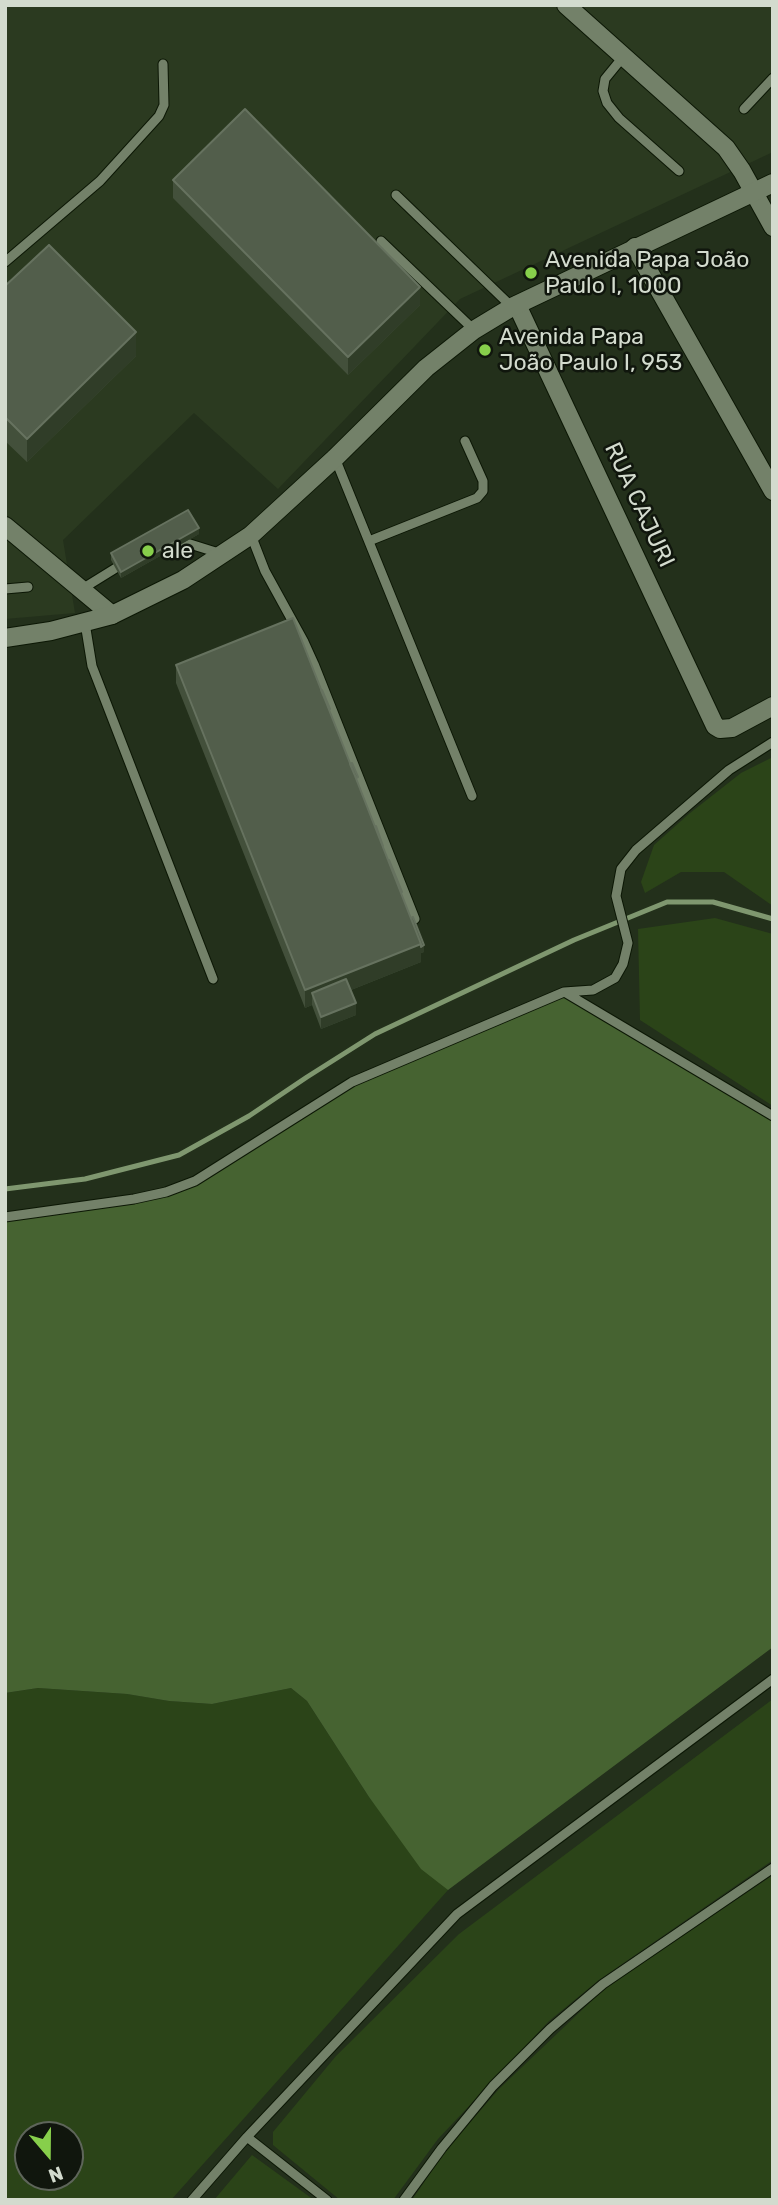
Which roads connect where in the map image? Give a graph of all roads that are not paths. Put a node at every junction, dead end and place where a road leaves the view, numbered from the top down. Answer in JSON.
{"nodes":[{"id":1,"x":566,"y":5,"type":"edge"},
{"id":2,"x":624,"y":57,"type":"junction"},
{"id":3,"x":163,"y":64,"type":"dead end"},
{"id":4,"x":773,"y":78,"type":"edge"},
{"id":5,"x":744,"y":109,"type":"dead end"},
{"id":6,"x":679,"y":171,"type":"dead end"},
{"id":7,"x":773,"y":183,"type":"edge"},
{"id":8,"x":753,"y":192,"type":"junction"},
{"id":9,"x":396,"y":195,"type":"dead end"},
{"id":10,"x":773,"y":227,"type":"edge"},
{"id":11,"x":381,"y":241,"type":"dead end"},
{"id":12,"x":635,"y":247,"type":"junction"},
{"id":13,"x":5,"y":262,"type":"edge"},
{"id":14,"x":515,"y":306,"type":"junction"},
{"id":15,"x":474,"y":330,"type":"junction"},
{"id":16,"x":465,"y":441,"type":"dead end"},
{"id":17,"x":335,"y":457,"type":"junction"},
{"id":18,"x":773,"y":491,"type":"edge"},
{"id":19,"x":5,"y":526,"type":"edge"},
{"id":20,"x":251,"y":535,"type":"junction"},
{"id":21,"x":369,"y":541,"type":"junction"},
{"id":22,"x":160,"y":544,"type":"edge"},
{"id":23,"x":224,"y":555,"type":"junction"},
{"id":24,"x":135,"y":556,"type":"edge"},
{"id":25,"x":28,"y":587,"type":"dead end"},
{"id":26,"x":5,"y":589,"type":"edge"},
{"id":27,"x":82,"y":589,"type":"junction"},
{"id":28,"x":112,"y":615,"type":"junction"},
{"id":29,"x":85,"y":623,"type":"junction"},
{"id":30,"x":5,"y":638,"type":"edge"},
{"id":31,"x":773,"y":706,"type":"edge"},
{"id":32,"x":773,"y":743,"type":"edge"},
{"id":33,"x":472,"y":796,"type":"dead end"},
{"id":34,"x":415,"y":919,"type":"edge"},
{"id":35,"x":213,"y":979,"type":"dead end"},
{"id":36,"x":564,"y":992,"type":"junction"},
{"id":37,"x":773,"y":1116,"type":"edge"},
{"id":38,"x":5,"y":1217,"type":"edge"},
{"id":39,"x":773,"y":1679,"type":"edge"},
{"id":40,"x":773,"y":1868,"type":"edge"},
{"id":41,"x":247,"y":2137,"type":"junction"},
{"id":42,"x":192,"y":2200,"type":"edge"},
{"id":43,"x":327,"y":2200,"type":"edge"},
{"id":44,"x":404,"y":2200,"type":"edge"}],
"edges":[{"from":1,"to":2,"type":"street"},
{"from":2,"to":6,"type":"lane"},
{"from":2,"to":8,"type":"street"},
{"from":3,"to":13,"type":"lane"},
{"from":4,"to":5,"type":"lane"},
{"from":7,"to":8,"type":"street"},
{"from":8,"to":10,"type":"street"},
{"from":8,"to":12,"type":"street"},
{"from":9,"to":14,"type":"lane"},
{"from":11,"to":15,"type":"lane"},
{"from":12,"to":14,"type":"street"},
{"from":12,"to":18,"type":"street"},
{"from":14,"to":15,"type":"street"},
{"from":14,"to":31,"type":"street","name":"RUA CAJURI"},
{"from":15,"to":17,"type":"street"},
{"from":16,"to":21,"type":"lane"},
{"from":17,"to":20,"type":"street"},
{"from":17,"to":21,"type":"lane"},
{"from":19,"to":27,"type":"street"},
{"from":20,"to":23,"type":"street"},
{"from":20,"to":34,"type":"lane"},
{"from":21,"to":33,"type":"lane"},
{"from":22,"to":23,"type":"lane"},
{"from":23,"to":28,"type":"street"},
{"from":24,"to":27,"type":"lane"},
{"from":25,"to":26,"type":"lane"},
{"from":27,"to":28,"type":"street"},
{"from":28,"to":29,"type":"street"},
{"from":29,"to":30,"type":"street"},
{"from":29,"to":35,"type":"lane"},
{"from":32,"to":36,"type":"lane"},
{"from":36,"to":37,"type":"lane"},
{"from":36,"to":38,"type":"lane"},
{"from":39,"to":41,"type":"lane"},
{"from":40,"to":44,"type":"lane"},
{"from":41,"to":42,"type":"lane"},
{"from":41,"to":43,"type":"lane"}]}
